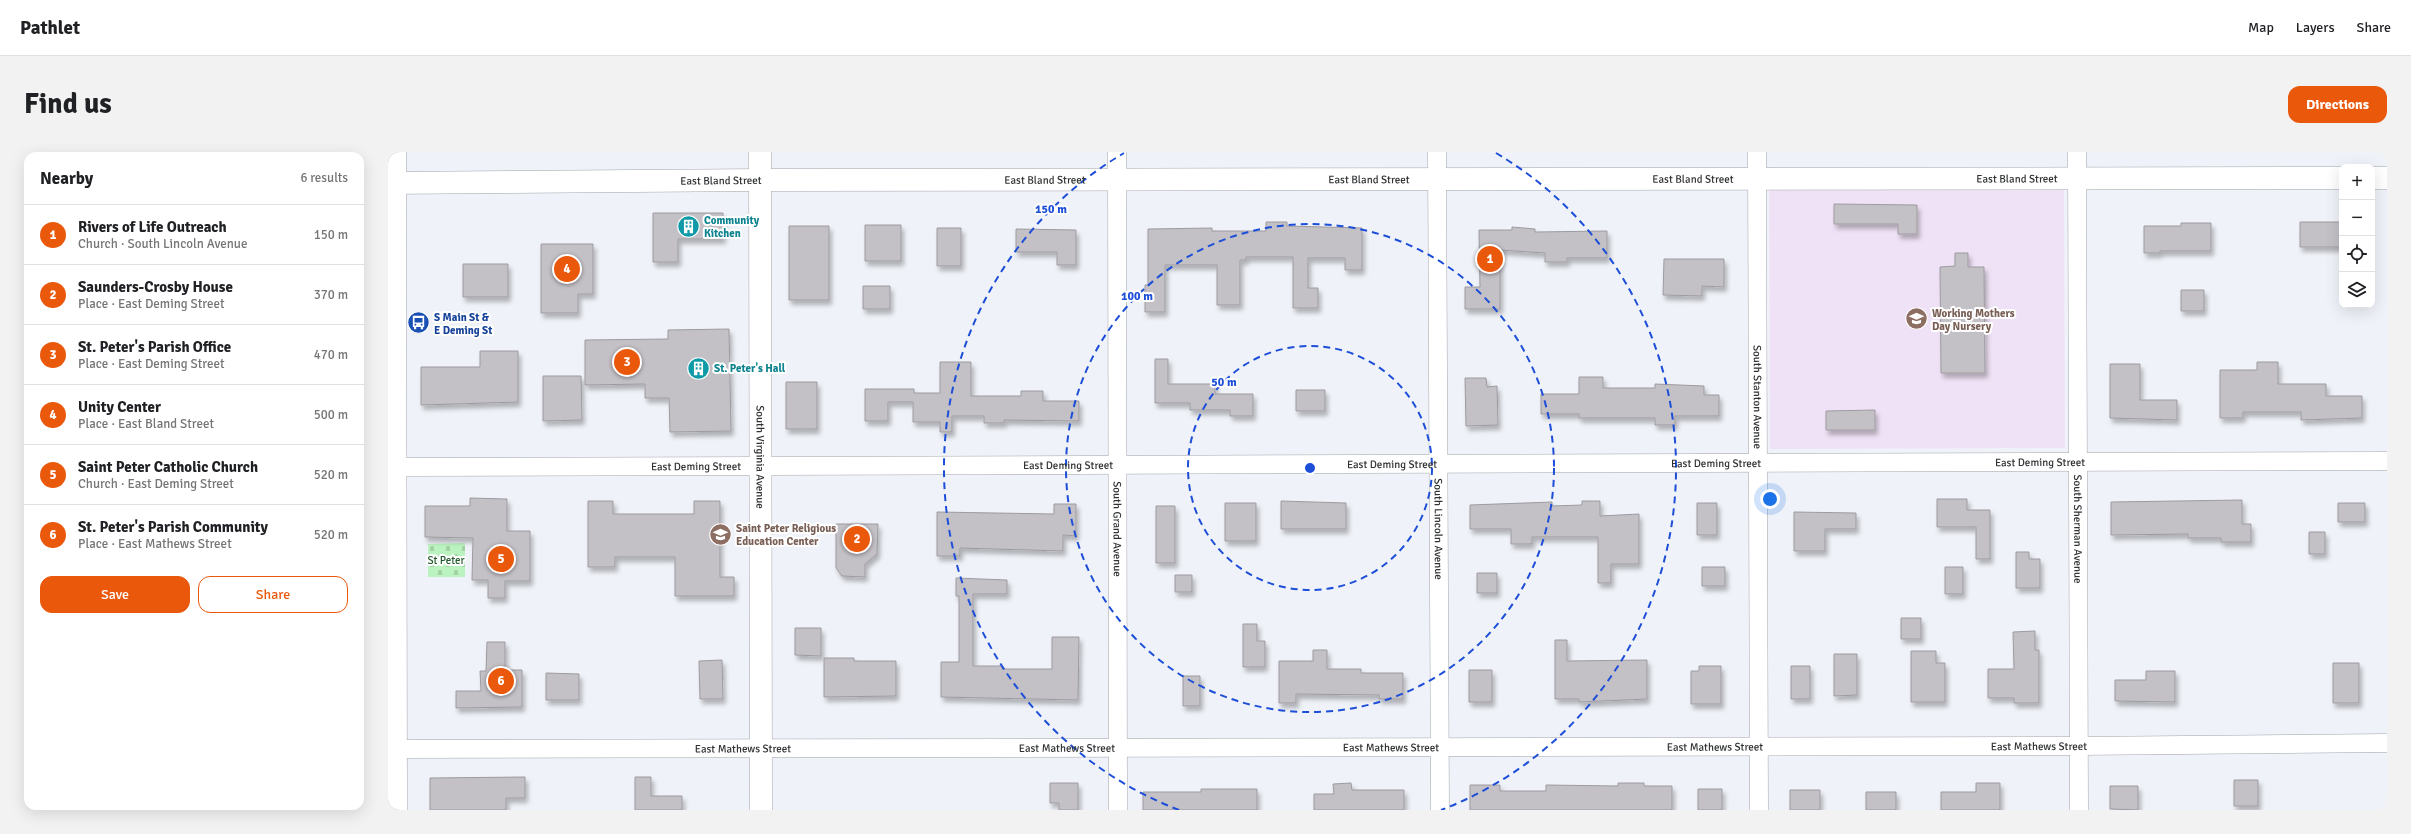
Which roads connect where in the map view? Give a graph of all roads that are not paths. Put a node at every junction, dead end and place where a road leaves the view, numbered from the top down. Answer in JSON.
{"nodes":[{"id":1,"x":395,"y":152,"type":"edge"},
{"id":2,"x":760,"y":152,"type":"edge"},
{"id":3,"x":1117,"y":152,"type":"edge"},
{"id":4,"x":1437,"y":152,"type":"edge"},
{"id":5,"x":1757,"y":152,"type":"edge"},
{"id":6,"x":2077,"y":152,"type":"edge"},
{"id":7,"x":2339,"y":178,"type":"edge"},
{"id":8,"x":2375,"y":178,"type":"edge"},
{"id":9,"x":2387,"y":178,"type":"edge"},
{"id":10,"x":1437,"y":179,"type":"junction"},
{"id":11,"x":1757,"y":179,"type":"junction"},
{"id":12,"x":760,"y":180,"type":"junction"},
{"id":13,"x":2077,"y":180,"type":"junction"},
{"id":14,"x":1117,"y":182,"type":"junction"},
{"id":15,"x":392,"y":183,"type":"edge"},
{"id":16,"x":2079,"y":461,"type":"junction"},
{"id":17,"x":2387,"y":461,"type":"edge"},
{"id":18,"x":1759,"y":462,"type":"junction"},
{"id":19,"x":1440,"y":463,"type":"junction"},
{"id":20,"x":762,"y":464,"type":"junction"},
{"id":21,"x":1117,"y":466,"type":"junction"},
{"id":22,"x":392,"y":467,"type":"edge"},
{"id":23,"x":2387,"y":743,"type":"edge"},
{"id":24,"x":761,"y":746,"type":"junction"},
{"id":25,"x":1118,"y":746,"type":"junction"},
{"id":26,"x":1758,"y":746,"type":"junction"},
{"id":27,"x":2079,"y":746,"type":"junction"},
{"id":28,"x":1440,"y":747,"type":"junction"},
{"id":29,"x":392,"y":749,"type":"edge"},
{"id":30,"x":396,"y":810,"type":"edge"},
{"id":31,"x":761,"y":810,"type":"edge"},
{"id":32,"x":1118,"y":810,"type":"edge"},
{"id":33,"x":1440,"y":810,"type":"edge"},
{"id":34,"x":1758,"y":810,"type":"edge"},
{"id":35,"x":2079,"y":810,"type":"edge"}],
"edges":[{"from":1,"to":15,"type":"street"},
{"from":2,"to":12,"type":"street","name":"South Virginia Avenue"},
{"from":3,"to":14,"type":"street","name":"South Grand Avenue"},
{"from":4,"to":10,"type":"street","name":"South Lincoln Avenue"},
{"from":5,"to":11,"type":"street","name":"South Stanton Avenue"},
{"from":6,"to":13,"type":"street","name":"South Sherman Avenue"},
{"from":7,"to":13,"type":"street","name":"East Bland Street"},
{"from":8,"to":9,"type":"street"},
{"from":10,"to":11,"type":"street","name":"East Bland Street"},
{"from":10,"to":14,"type":"street","name":"East Bland Street"},
{"from":10,"to":19,"type":"street","name":"South Lincoln Avenue"},
{"from":11,"to":13,"type":"street","name":"East Bland Street"},
{"from":11,"to":18,"type":"street","name":"South Stanton Avenue"},
{"from":12,"to":14,"type":"street","name":"East Bland Street"},
{"from":12,"to":15,"type":"street","name":"East Bland Street"},
{"from":12,"to":20,"type":"street","name":"South Virginia Avenue"},
{"from":13,"to":16,"type":"street","name":"South Sherman Avenue"},
{"from":14,"to":21,"type":"street","name":"South Grand Avenue"},
{"from":15,"to":22,"type":"street"},
{"from":16,"to":17,"type":"street","name":"East Deming Street"},
{"from":16,"to":18,"type":"street","name":"East Deming Street"},
{"from":16,"to":27,"type":"street","name":"South Sherman Avenue"},
{"from":18,"to":19,"type":"street","name":"East Deming Street"},
{"from":18,"to":26,"type":"street","name":"South Stanton Avenue"},
{"from":19,"to":21,"type":"street","name":"East Deming Street"},
{"from":19,"to":28,"type":"street","name":"South Lincoln Avenue"},
{"from":20,"to":21,"type":"street","name":"East Deming Street"},
{"from":20,"to":22,"type":"street","name":"East Deming Street"},
{"from":20,"to":24,"type":"street","name":"South Virginia Avenue"},
{"from":21,"to":25,"type":"street","name":"South Grand Avenue"},
{"from":22,"to":29,"type":"street"},
{"from":23,"to":27,"type":"street","name":"East Mathews Street"},
{"from":24,"to":25,"type":"street","name":"East Mathews Street"},
{"from":24,"to":29,"type":"street","name":"East Mathews Street"},
{"from":24,"to":31,"type":"street","name":"South Virginia Avenue"},
{"from":25,"to":28,"type":"street","name":"East Mathews Street"},
{"from":25,"to":32,"type":"street","name":"South Grand Avenue"},
{"from":26,"to":27,"type":"street","name":"East Mathews Street"},
{"from":26,"to":28,"type":"street","name":"East Mathews Street"},
{"from":26,"to":34,"type":"street","name":"South Stanton Avenue"},
{"from":27,"to":35,"type":"street","name":"South Sherman Avenue"},
{"from":28,"to":33,"type":"street","name":"South Lincoln Avenue"},
{"from":29,"to":30,"type":"street"}]}
